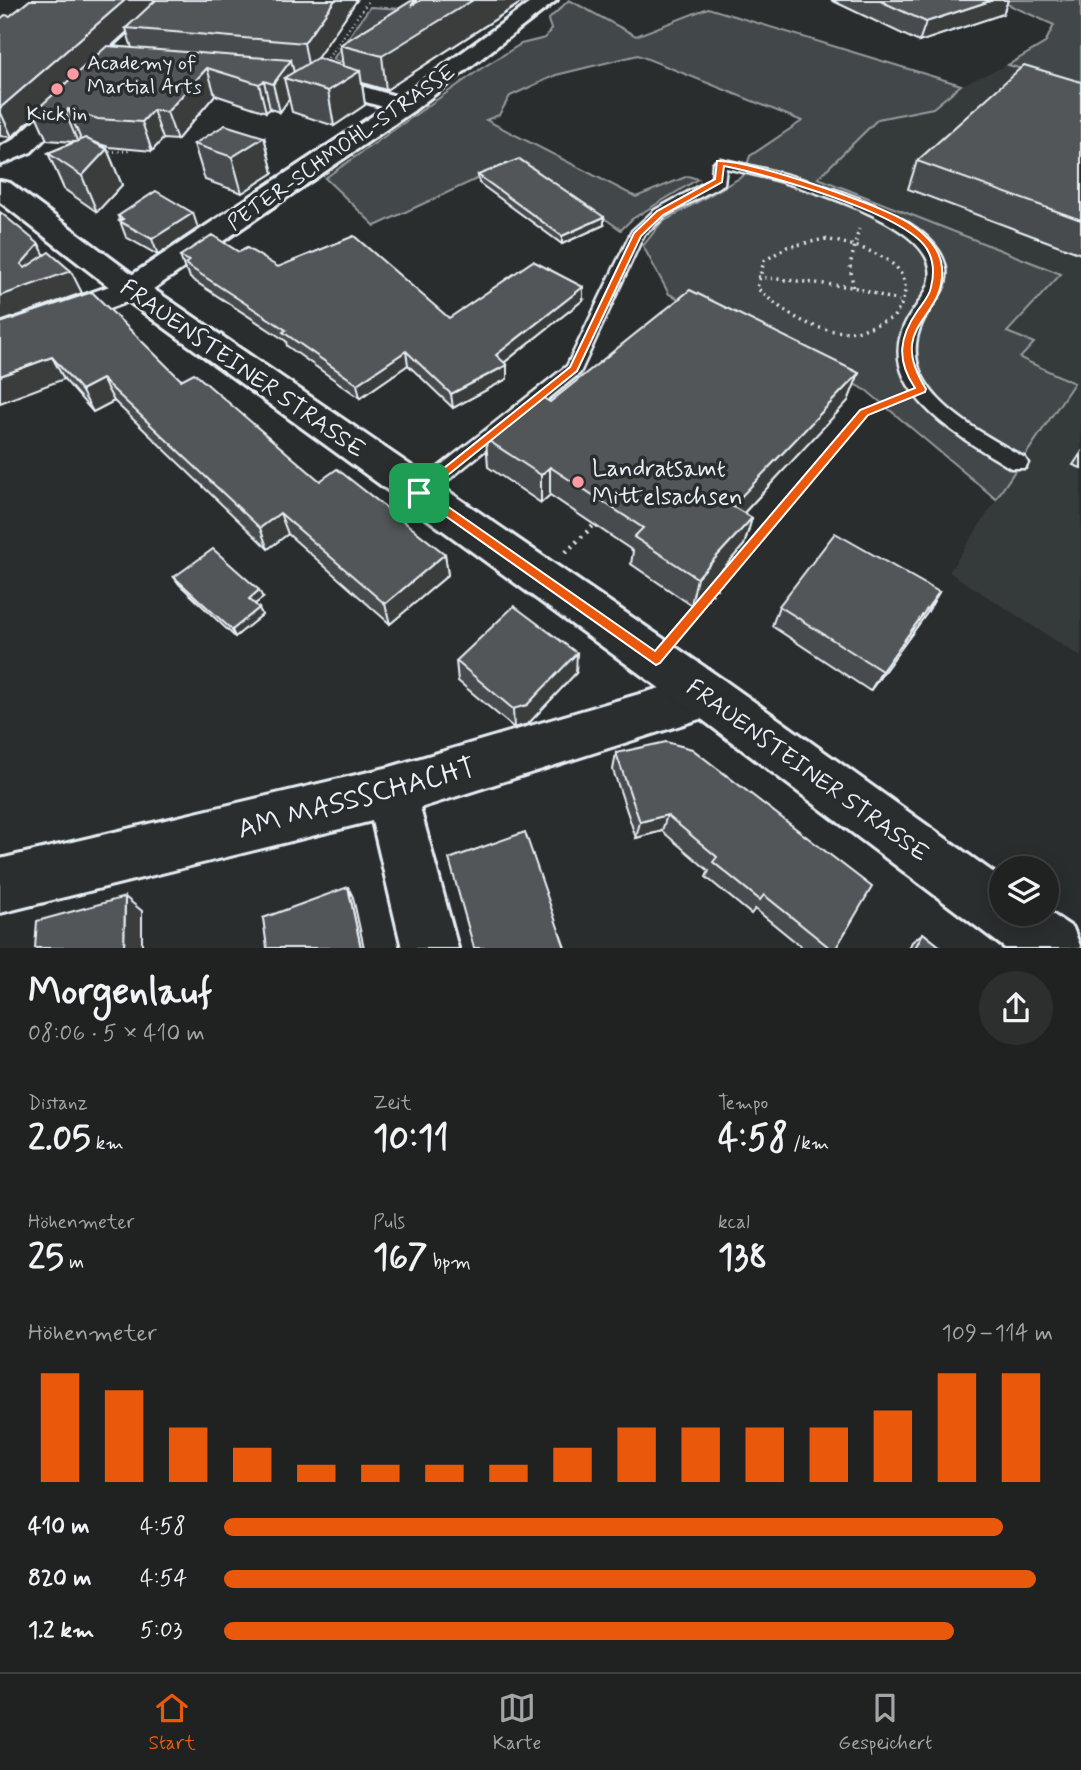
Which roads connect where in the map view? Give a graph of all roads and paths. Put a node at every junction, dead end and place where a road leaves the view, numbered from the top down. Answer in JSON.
{"nodes":[{"id":1,"x":369,"y":0,"type":"edge"},
{"id":2,"x":547,"y":0,"type":"edge"},
{"id":3,"x":171,"y":4,"type":"edge"},
{"id":4,"x":345,"y":17,"type":"dead end"},
{"id":5,"x":357,"y":17,"type":"junction"},
{"id":6,"x":333,"y":35,"type":"edge"},
{"id":7,"x":344,"y":36,"type":"junction"},
{"id":8,"x":321,"y":53,"type":"edge"},
{"id":9,"x":337,"y":60,"type":"junction"},
{"id":10,"x":112,"y":63,"type":"junction"},
{"id":11,"x":139,"y":64,"type":"edge"},
{"id":12,"x":286,"y":76,"type":"edge"},
{"id":13,"x":318,"y":80,"type":"junction"},
{"id":14,"x":404,"y":107,"type":"junction"},
{"id":15,"x":138,"y":144,"type":"edge"},
{"id":16,"x":98,"y":153,"type":"edge"},
{"id":17,"x":0,"y":157,"type":"edge"},
{"id":18,"x":0,"y":189,"type":"edge"},
{"id":19,"x":864,"y":207,"type":"junction"},
{"id":20,"x":856,"y":245,"type":"junction"},
{"id":21,"x":758,"y":277,"type":"junction"},
{"id":22,"x":853,"y":287,"type":"junction"},
{"id":23,"x":132,"y":289,"type":"junction"},
{"id":24,"x":904,"y":303,"type":"junction"},
{"id":25,"x":923,"y":309,"type":"junction"},
{"id":26,"x":0,"y":337,"type":"edge"},
{"id":27,"x":921,"y":389,"type":"junction"},
{"id":28,"x":1018,"y":463,"type":"dead end"},
{"id":29,"x":419,"y":493,"type":"junction"},
{"id":30,"x":656,"y":659,"type":"junction"},
{"id":31,"x":708,"y":696,"type":"junction"},
{"id":32,"x":390,"y":792,"type":"junction"},
{"id":33,"x":0,"y":886,"type":"edge"},
{"id":34,"x":989,"y":902,"type":"edge"},
{"id":35,"x":1023,"y":926,"type":"edge"},
{"id":36,"x":430,"y":947,"type":"edge"},
{"id":37,"x":1053,"y":947,"type":"edge"}],
"edges":[{"from":1,"to":5,"type":"path"},
{"from":2,"to":14,"type":"street","name":"PETER-SCHMOHL-STRASSE"},
{"from":3,"to":10,"type":"street"},
{"from":4,"to":5,"type":"path"},
{"from":5,"to":7,"type":"path"},
{"from":6,"to":7,"type":"path"},
{"from":7,"to":9,"type":"path"},
{"from":8,"to":9,"type":"path"},
{"from":9,"to":13,"type":"street"},
{"from":9,"to":13,"type":"path"},
{"from":10,"to":11,"type":"street"},
{"from":10,"to":17,"type":"street"},
{"from":12,"to":13,"type":"street"},
{"from":13,"to":14,"type":"street"},
{"from":14,"to":23,"type":"street","name":"PETER-SCHMOHL-STRASSE"},
{"from":15,"to":16,"type":"path"},
{"from":18,"to":23,"type":"street","name":"FRAUENSTEINER STRASSE"},
{"from":19,"to":20,"type":"path"},
{"from":19,"to":25,"type":"lane"},
{"from":19,"to":29,"type":"lane"},
{"from":20,"to":21,"type":"path"},
{"from":20,"to":22,"type":"path"},
{"from":20,"to":24,"type":"path"},
{"from":21,"to":22,"type":"path"},
{"from":21,"to":24,"type":"path"},
{"from":22,"to":24,"type":"path"},
{"from":23,"to":26,"type":"street","name":"PETER-SCHMOHL-STRASSE"},
{"from":23,"to":29,"type":"street","name":"FRAUENSTEINER STRASSE"},
{"from":24,"to":25,"type":"path"},
{"from":25,"to":27,"type":"lane"},
{"from":27,"to":28,"type":"lane"},
{"from":27,"to":30,"type":"path"},
{"from":29,"to":30,"type":"street","name":"FRAUENSTEINER STRASSE"},
{"from":30,"to":31,"type":"street","name":"FRAUENSTEINER STRASSE"},
{"from":31,"to":32,"type":"street","name":"AM MASSSCHACHT"},
{"from":31,"to":34,"type":"street","name":"FRAUENSTEINER STRASSE"},
{"from":32,"to":33,"type":"street","name":"AM MASSSCHACHT"},
{"from":32,"to":36,"type":"street"},
{"from":35,"to":37,"type":"street","name":"FRAUENSTEINER STRASSE"}]}
